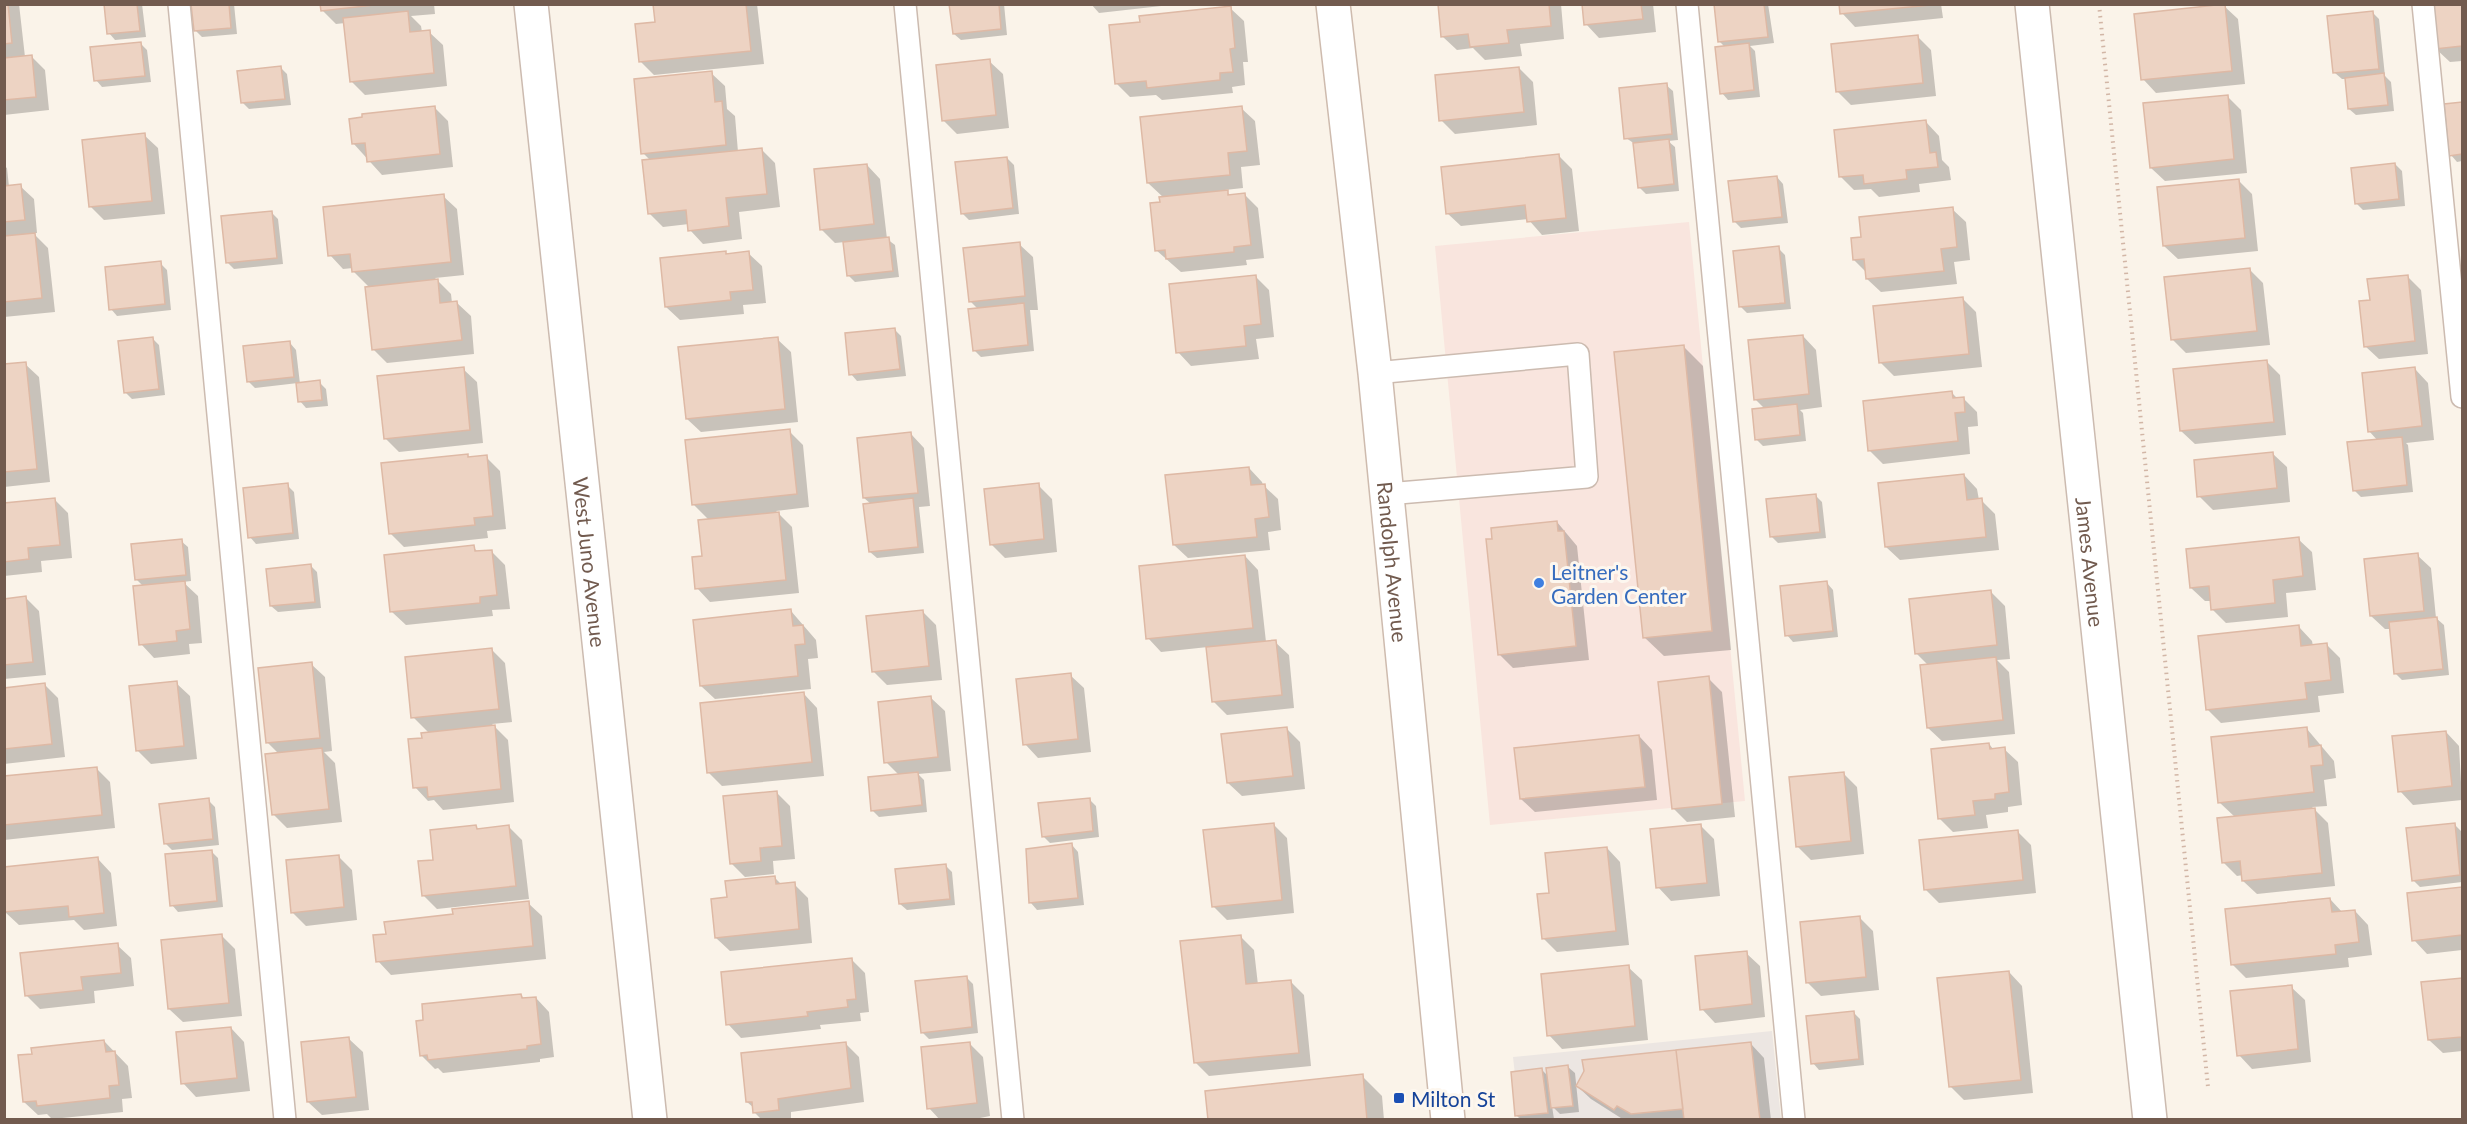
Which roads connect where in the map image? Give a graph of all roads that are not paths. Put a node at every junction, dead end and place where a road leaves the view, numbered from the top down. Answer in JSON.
{"nodes":[{"id":1,"x":178,"y":4,"type":"edge"},
{"id":2,"x":531,"y":4,"type":"edge"},
{"id":3,"x":905,"y":4,"type":"edge"},
{"id":4,"x":1333,"y":4,"type":"edge"},
{"id":5,"x":1687,"y":4,"type":"edge"},
{"id":6,"x":2032,"y":4,"type":"edge"},
{"id":7,"x":2423,"y":4,"type":"edge"},
{"id":8,"x":1375,"y":373,"type":"junction"},
{"id":9,"x":2463,"y":397,"type":"edge"},
{"id":10,"x":1387,"y":494,"type":"junction"},
{"id":11,"x":285,"y":1119,"type":"edge"},
{"id":12,"x":650,"y":1119,"type":"edge"},
{"id":13,"x":1013,"y":1119,"type":"edge"},
{"id":14,"x":1448,"y":1119,"type":"edge"},
{"id":15,"x":1794,"y":1119,"type":"edge"},
{"id":16,"x":2150,"y":1119,"type":"edge"}],
"edges":[{"from":1,"to":11,"type":"lane"},
{"from":2,"to":12,"type":"street","name":"West Juno Avenue"},
{"from":3,"to":13,"type":"lane"},
{"from":4,"to":8,"type":"street","name":"Randolph Avenue"},
{"from":5,"to":15,"type":"lane"},
{"from":6,"to":16,"type":"street","name":"James Avenue"},
{"from":7,"to":9,"type":"lane"},
{"from":8,"to":10,"type":"street","name":"Randolph Avenue"},
{"from":8,"to":10,"type":"lane"},
{"from":10,"to":14,"type":"street","name":"Randolph Avenue"}]}
